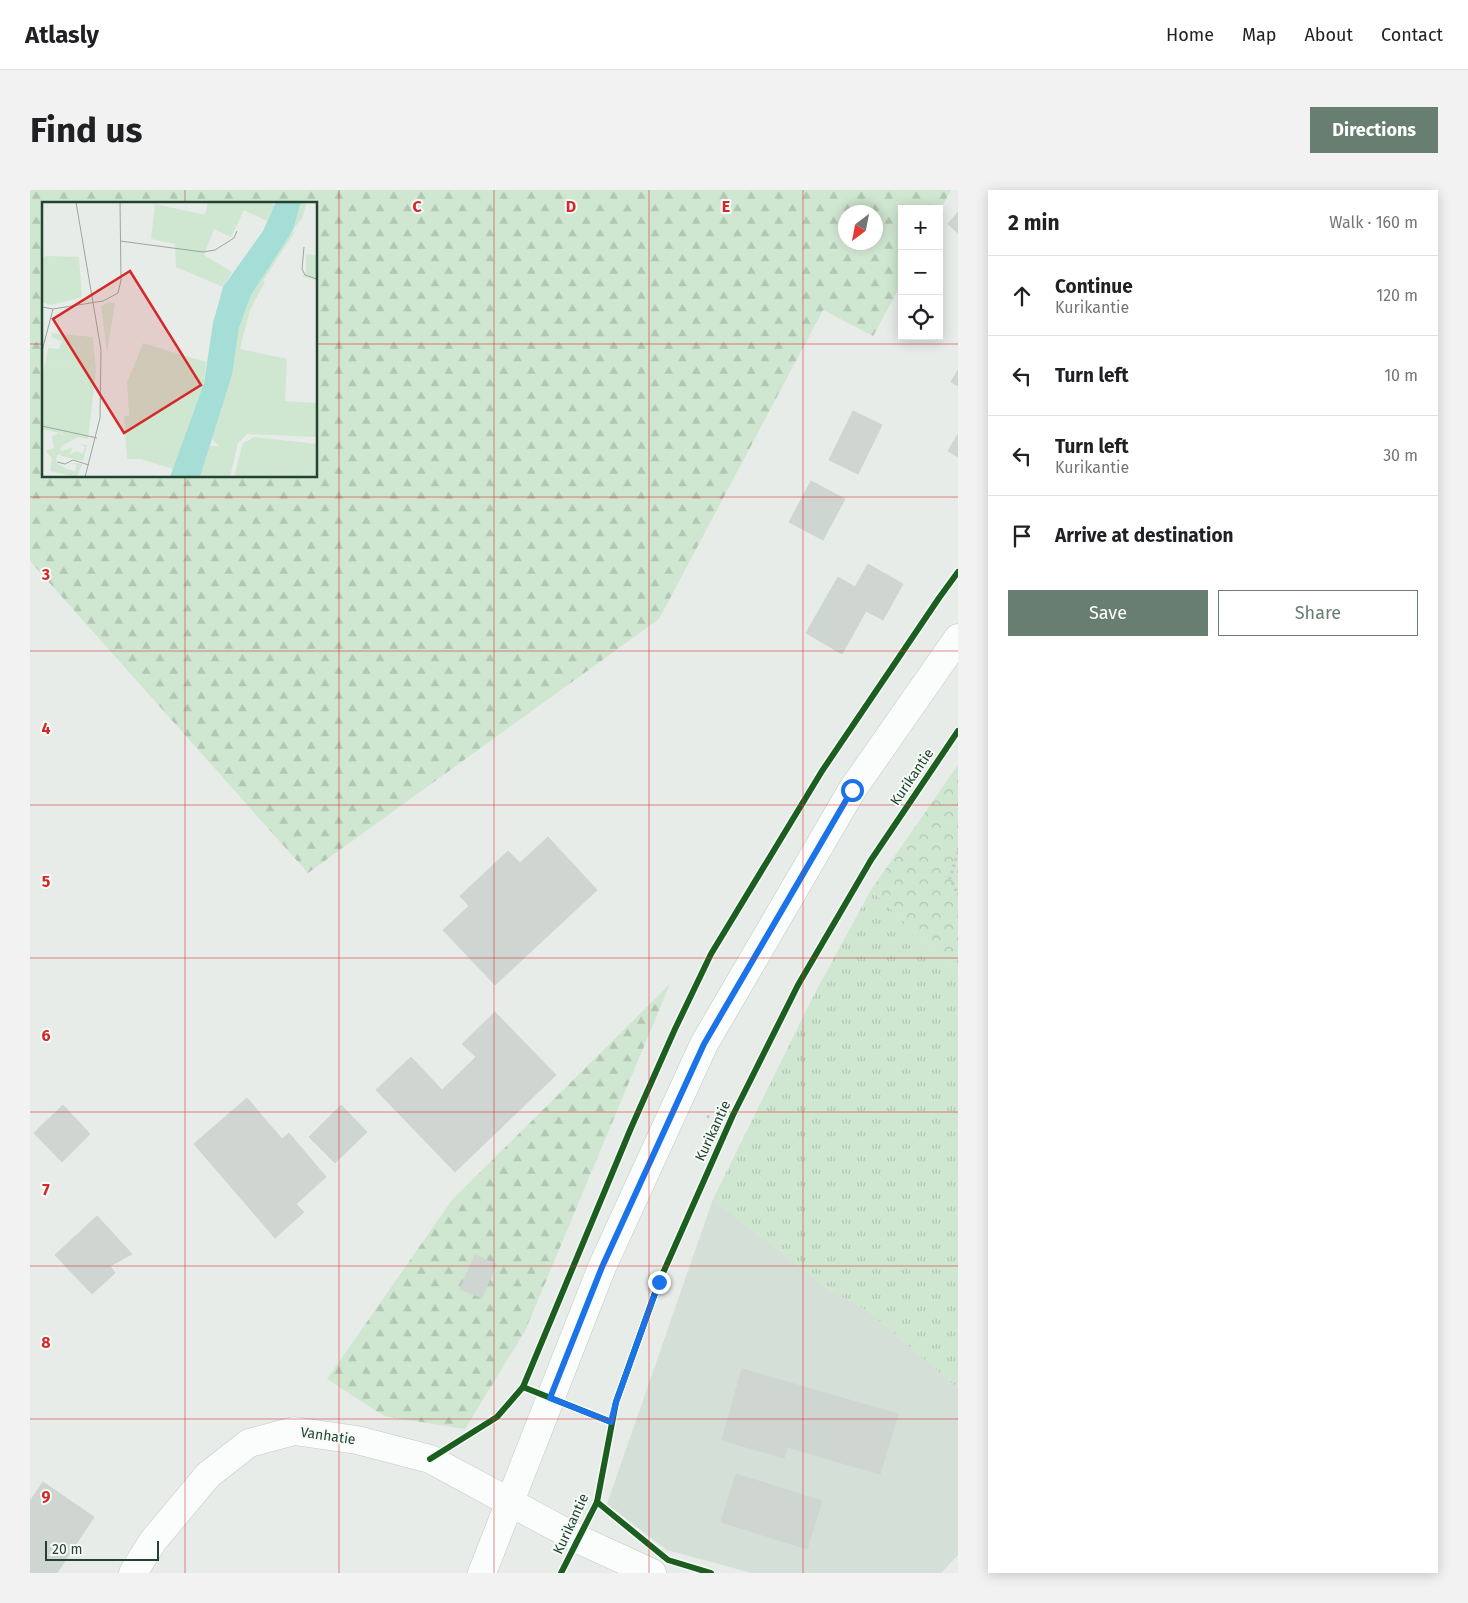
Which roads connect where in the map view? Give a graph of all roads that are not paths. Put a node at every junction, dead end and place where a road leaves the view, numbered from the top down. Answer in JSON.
{"nodes":[{"id":1,"x":958,"y":638,"type":"edge"},
{"id":2,"x":510,"y":1502,"type":"junction"},
{"id":3,"x":133,"y":1573,"type":"edge"},
{"id":4,"x":482,"y":1573,"type":"edge"},
{"id":5,"x":652,"y":1573,"type":"edge"}],
"edges":[{"from":1,"to":2,"type":"street"},
{"from":2,"to":3,"type":"street","name":"Vanhatie"},
{"from":2,"to":4,"type":"street"},
{"from":2,"to":5,"type":"street","name":"Vanhatie"}]}
